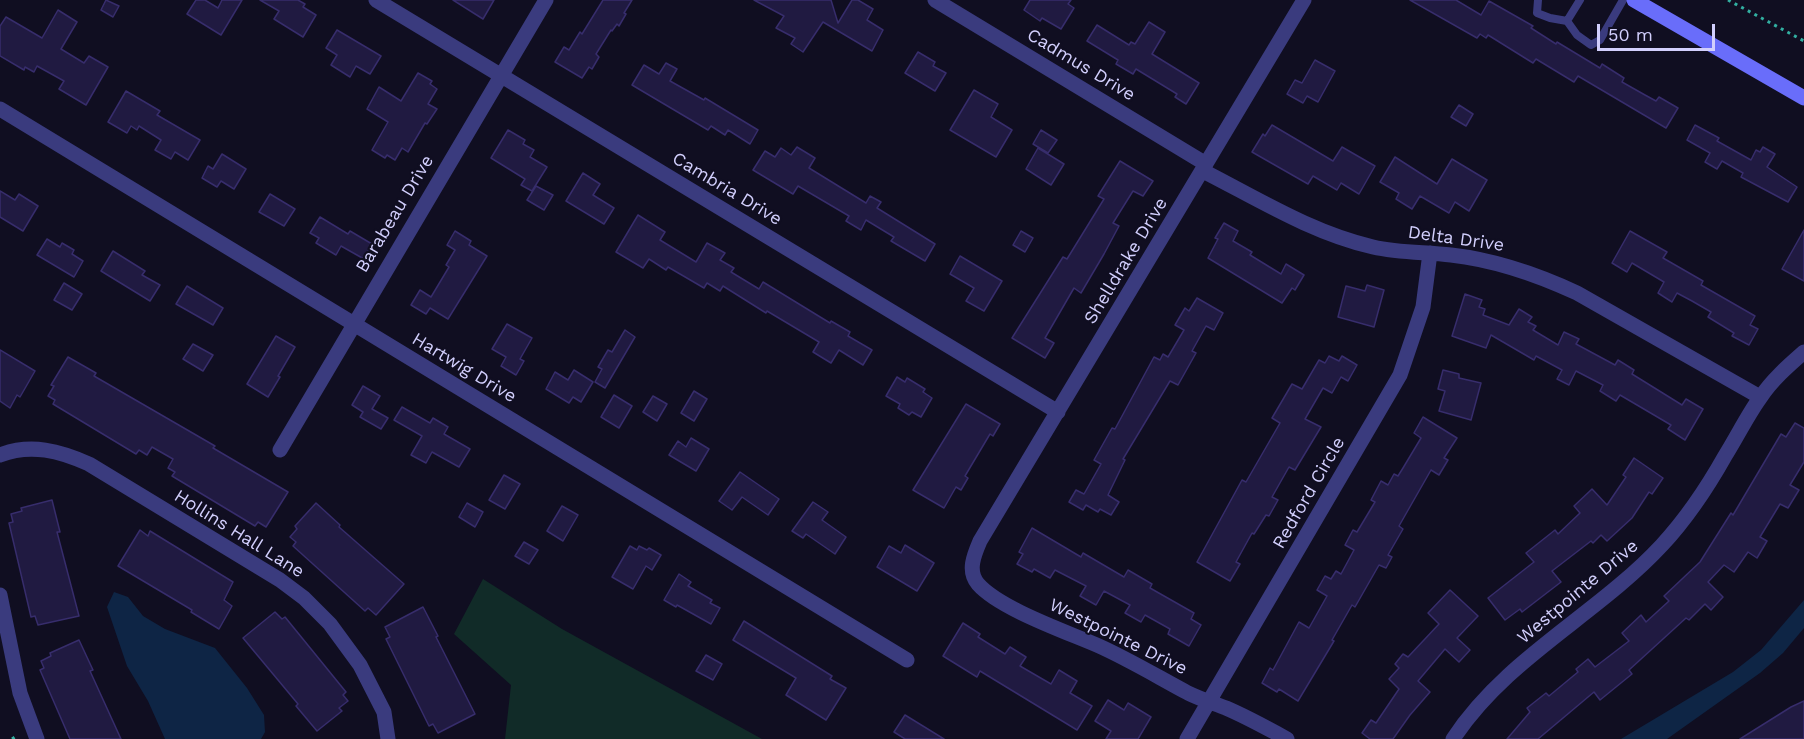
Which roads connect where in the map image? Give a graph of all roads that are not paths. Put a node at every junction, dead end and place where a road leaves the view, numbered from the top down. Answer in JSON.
{"nodes":[{"id":1,"x":376,"y":0,"type":"edge"},
{"id":2,"x":546,"y":0,"type":"edge"},
{"id":3,"x":935,"y":0,"type":"edge"},
{"id":4,"x":1305,"y":0,"type":"edge"},
{"id":5,"x":1538,"y":0,"type":"edge"},
{"id":6,"x":1580,"y":0,"type":"edge"},
{"id":7,"x":1623,"y":0,"type":"edge"},
{"id":8,"x":1634,"y":0,"type":"edge"},
{"id":9,"x":1567,"y":21,"type":"junction"},
{"id":10,"x":501,"y":75,"type":"junction"},
{"id":11,"x":1804,"y":98,"type":"edge"},
{"id":12,"x":0,"y":109,"type":"edge"},
{"id":13,"x":1205,"y":167,"type":"junction"},
{"id":14,"x":1430,"y":253,"type":"junction"},
{"id":15,"x":353,"y":323,"type":"junction"},
{"id":16,"x":1804,"y":352,"type":"edge"},
{"id":17,"x":1760,"y":397,"type":"junction"},
{"id":18,"x":1058,"y":412,"type":"junction"},
{"id":19,"x":280,"y":450,"type":"dead end"},
{"id":20,"x":0,"y":455,"type":"edge"},
{"id":21,"x":980,"y":542,"type":"joint"},
{"id":22,"x":0,"y":595,"type":"edge"},
{"id":23,"x":907,"y":660,"type":"dead end"},
{"id":24,"x":1209,"y":702,"type":"junction"},
{"id":25,"x":36,"y":739,"type":"edge"},
{"id":26,"x":388,"y":739,"type":"edge"},
{"id":27,"x":1187,"y":739,"type":"edge"},
{"id":28,"x":1287,"y":739,"type":"edge"},
{"id":29,"x":1453,"y":739,"type":"edge"}],
"edges":[{"from":1,"to":10,"type":"street","name":"Cambria Drive"},
{"from":2,"to":10,"type":"street","name":"Barabeau Drive"},
{"from":3,"to":13,"type":"street","name":"Cadmus Drive"},
{"from":4,"to":13,"type":"street","name":"Shelldrake Drive"},
{"from":5,"to":9,"type":"lane"},
{"from":6,"to":9,"type":"lane"},
{"from":7,"to":9,"type":"lane"},
{"from":8,"to":11,"type":"street"},
{"from":10,"to":15,"type":"street","name":"Barabeau Drive"},
{"from":10,"to":18,"type":"street","name":"Cambria Drive"},
{"from":12,"to":15,"type":"street","name":"Hartwig Drive"},
{"from":13,"to":14,"type":"street","name":"Delta Drive"},
{"from":13,"to":18,"type":"street","name":"Shelldrake Drive"},
{"from":14,"to":17,"type":"street","name":"Delta Drive"},
{"from":14,"to":24,"type":"street","name":"Redford Circle"},
{"from":15,"to":19,"type":"street","name":"Barabeau Drive"},
{"from":15,"to":23,"type":"street","name":"Hartwig Drive"},
{"from":16,"to":17,"type":"street","name":"Westpointe Drive"},
{"from":17,"to":29,"type":"street","name":"Westpointe Drive"},
{"from":18,"to":21,"type":"street","name":"Shelldrake Drive"},
{"from":20,"to":26,"type":"street","name":"Hollins Hall Lane"},
{"from":21,"to":24,"type":"street","name":"Westpointe Drive"},
{"from":22,"to":25,"type":"street"},
{"from":24,"to":27,"type":"street","name":"Redford Circle"},
{"from":24,"to":28,"type":"street","name":"Westpointe Drive"}]}
